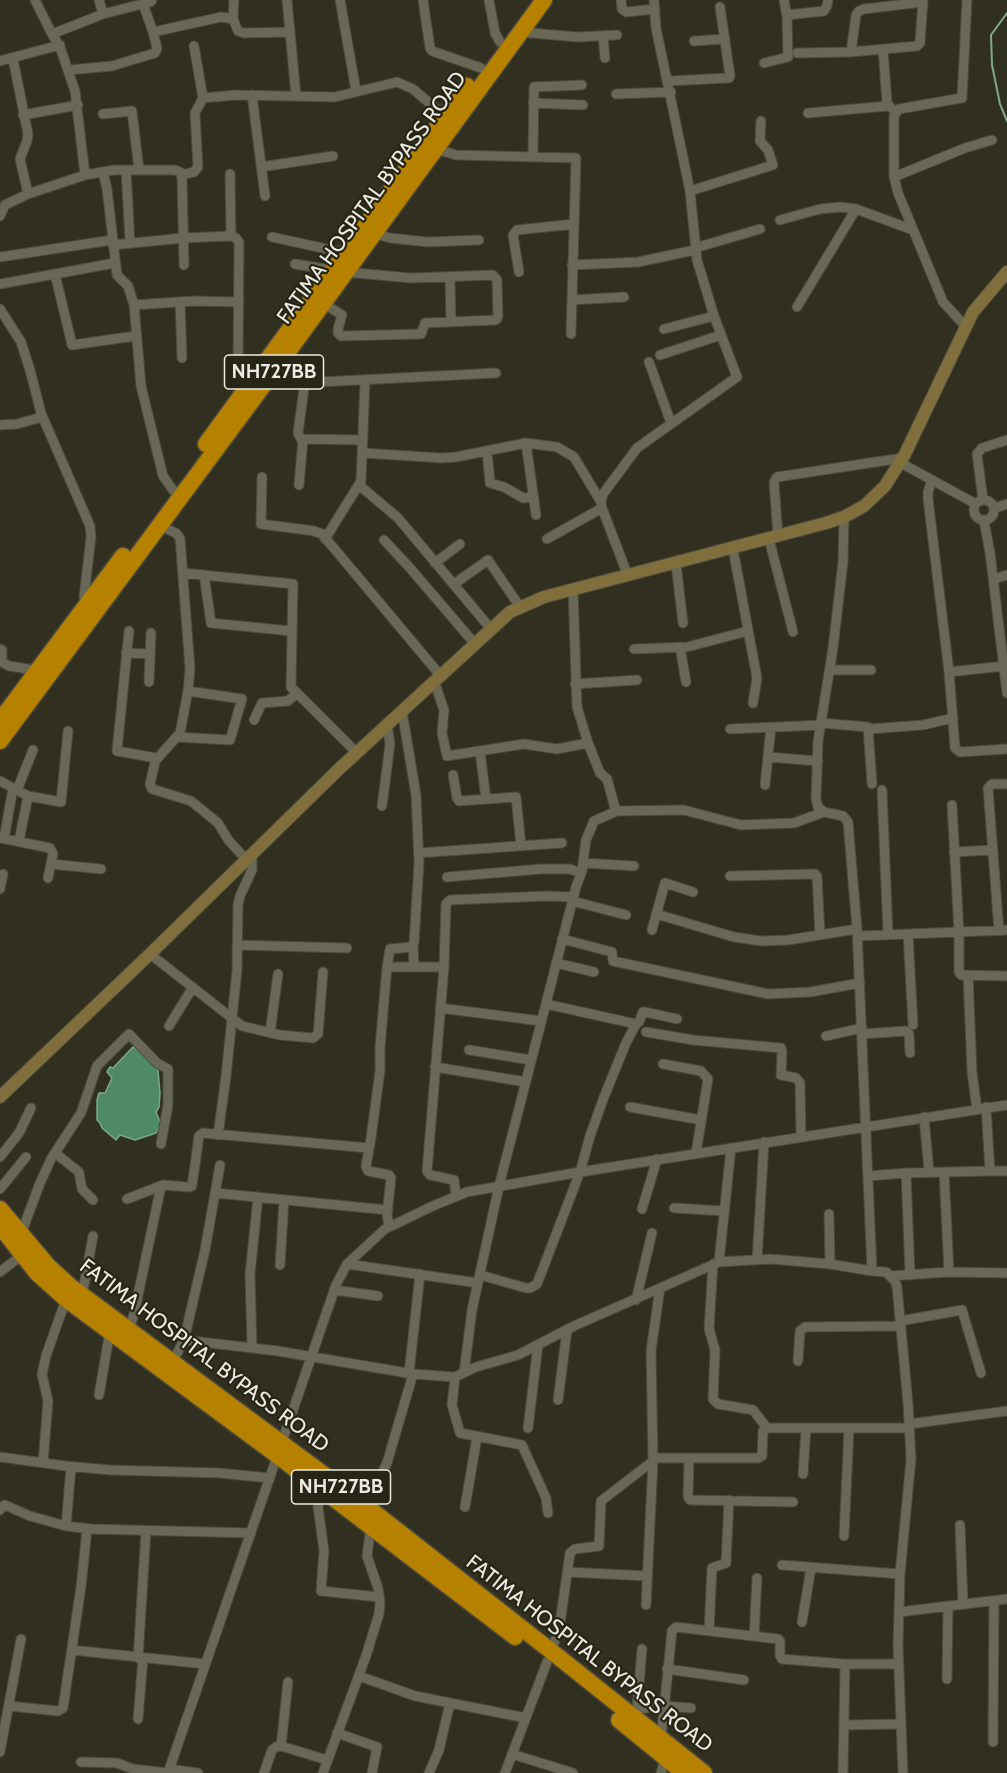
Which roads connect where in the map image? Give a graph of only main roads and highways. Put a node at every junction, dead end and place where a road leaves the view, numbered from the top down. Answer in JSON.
{"nodes":[{"id":1,"x":531,"y":0,"type":"edge"},
{"id":2,"x":544,"y":0,"type":"edge"},
{"id":3,"x":450,"y":119,"type":"junction"},
{"id":4,"x":339,"y":271,"type":"junction"},
{"id":5,"x":1007,"y":272,"type":"edge"},
{"id":6,"x":239,"y":409,"type":"junction"},
{"id":7,"x":177,"y":493,"type":"junction"},
{"id":8,"x":44,"y":671,"type":"junction"},
{"id":9,"x":0,"y":721,"type":"edge"},
{"id":10,"x":0,"y":741,"type":"edge"},
{"id":11,"x":0,"y":1097,"type":"edge"},
{"id":12,"x":0,"y":1209,"type":"edge"},
{"id":13,"x":0,"y":1226,"type":"edge"},
{"id":14,"x":74,"y":1297,"type":"junction"},
{"id":15,"x":201,"y":1390,"type":"junction"},
{"id":16,"x":279,"y":1448,"type":"junction"},
{"id":17,"x":549,"y":1656,"type":"junction"},
{"id":18,"x":664,"y":1754,"type":"edge"},
{"id":19,"x":684,"y":1773,"type":"edge"},
{"id":20,"x":704,"y":1773,"type":"edge"}],
"edges":[{"from":1,"to":3,"type":"highway","name":"FATIMA HOSPITAL BYPASS ROAD","number":"NH727BB"},
{"from":2,"to":3,"type":"highway","name":"FATIMA HOSPITAL BYPASS ROAD","number":"NH727BB"},
{"from":3,"to":4,"type":"highway","name":"FATIMA HOSPITAL BYPASS ROAD","number":"NH727BB"},
{"from":3,"to":4,"type":"highway","name":"FATIMA HOSPITAL BYPASS ROAD","number":"NH727BB"},
{"from":4,"to":6,"type":"highway","name":"FATIMA HOSPITAL BYPASS ROAD","number":"NH727BB"},
{"from":4,"to":6,"type":"highway","name":"FATIMA HOSPITAL BYPASS ROAD","number":"NH727BB"},
{"from":5,"to":11,"type":"main road"},
{"from":6,"to":7,"type":"highway","name":"FATIMA HOSPITAL BYPASS ROAD","number":"NH727BB"},
{"from":7,"to":8,"type":"highway","name":"FATIMA HOSPITAL BYPASS ROAD","number":"NH727BB"},
{"from":7,"to":8,"type":"highway","name":"FATIMA HOSPITAL BYPASS ROAD","number":"NH727BB"},
{"from":8,"to":9,"type":"highway","name":"FATIMA HOSPITAL BYPASS ROAD","number":"NH727BB"},
{"from":8,"to":10,"type":"highway","name":"FATIMA HOSPITAL BYPASS ROAD","number":"NH727BB"},
{"from":12,"to":14,"type":"highway","name":"FATIMA HOSPITAL BYPASS ROAD","number":"NH727BB"},
{"from":13,"to":14,"type":"highway","name":"FATIMA HOSPITAL BYPASS ROAD","number":"NH727BB"},
{"from":14,"to":15,"type":"highway","name":"FATIMA HOSPITAL BYPASS ROAD","number":"NH727BB"},
{"from":14,"to":15,"type":"highway","name":"FATIMA HOSPITAL BYPASS ROAD","number":"NH727BB"},
{"from":15,"to":16,"type":"highway","name":"FATIMA HOSPITAL BYPASS ROAD","number":"NH727BB"},
{"from":16,"to":17,"type":"highway","name":"FATIMA HOSPITAL BYPASS ROAD","number":"NH727BB"},
{"from":16,"to":17,"type":"highway","name":"FATIMA HOSPITAL BYPASS ROAD","number":"NH727BB"},
{"from":17,"to":18,"type":"highway","name":"FATIMA HOSPITAL BYPASS ROAD","number":"NH727BB"},
{"from":17,"to":18,"type":"highway","name":"FATIMA HOSPITAL BYPASS ROAD","number":"NH727BB"},
{"from":18,"to":19,"type":"highway","name":"FATIMA HOSPITAL BYPASS ROAD","number":"NH727BB"},
{"from":18,"to":20,"type":"highway","name":"FATIMA HOSPITAL BYPASS ROAD","number":"NH727BB"}]}
